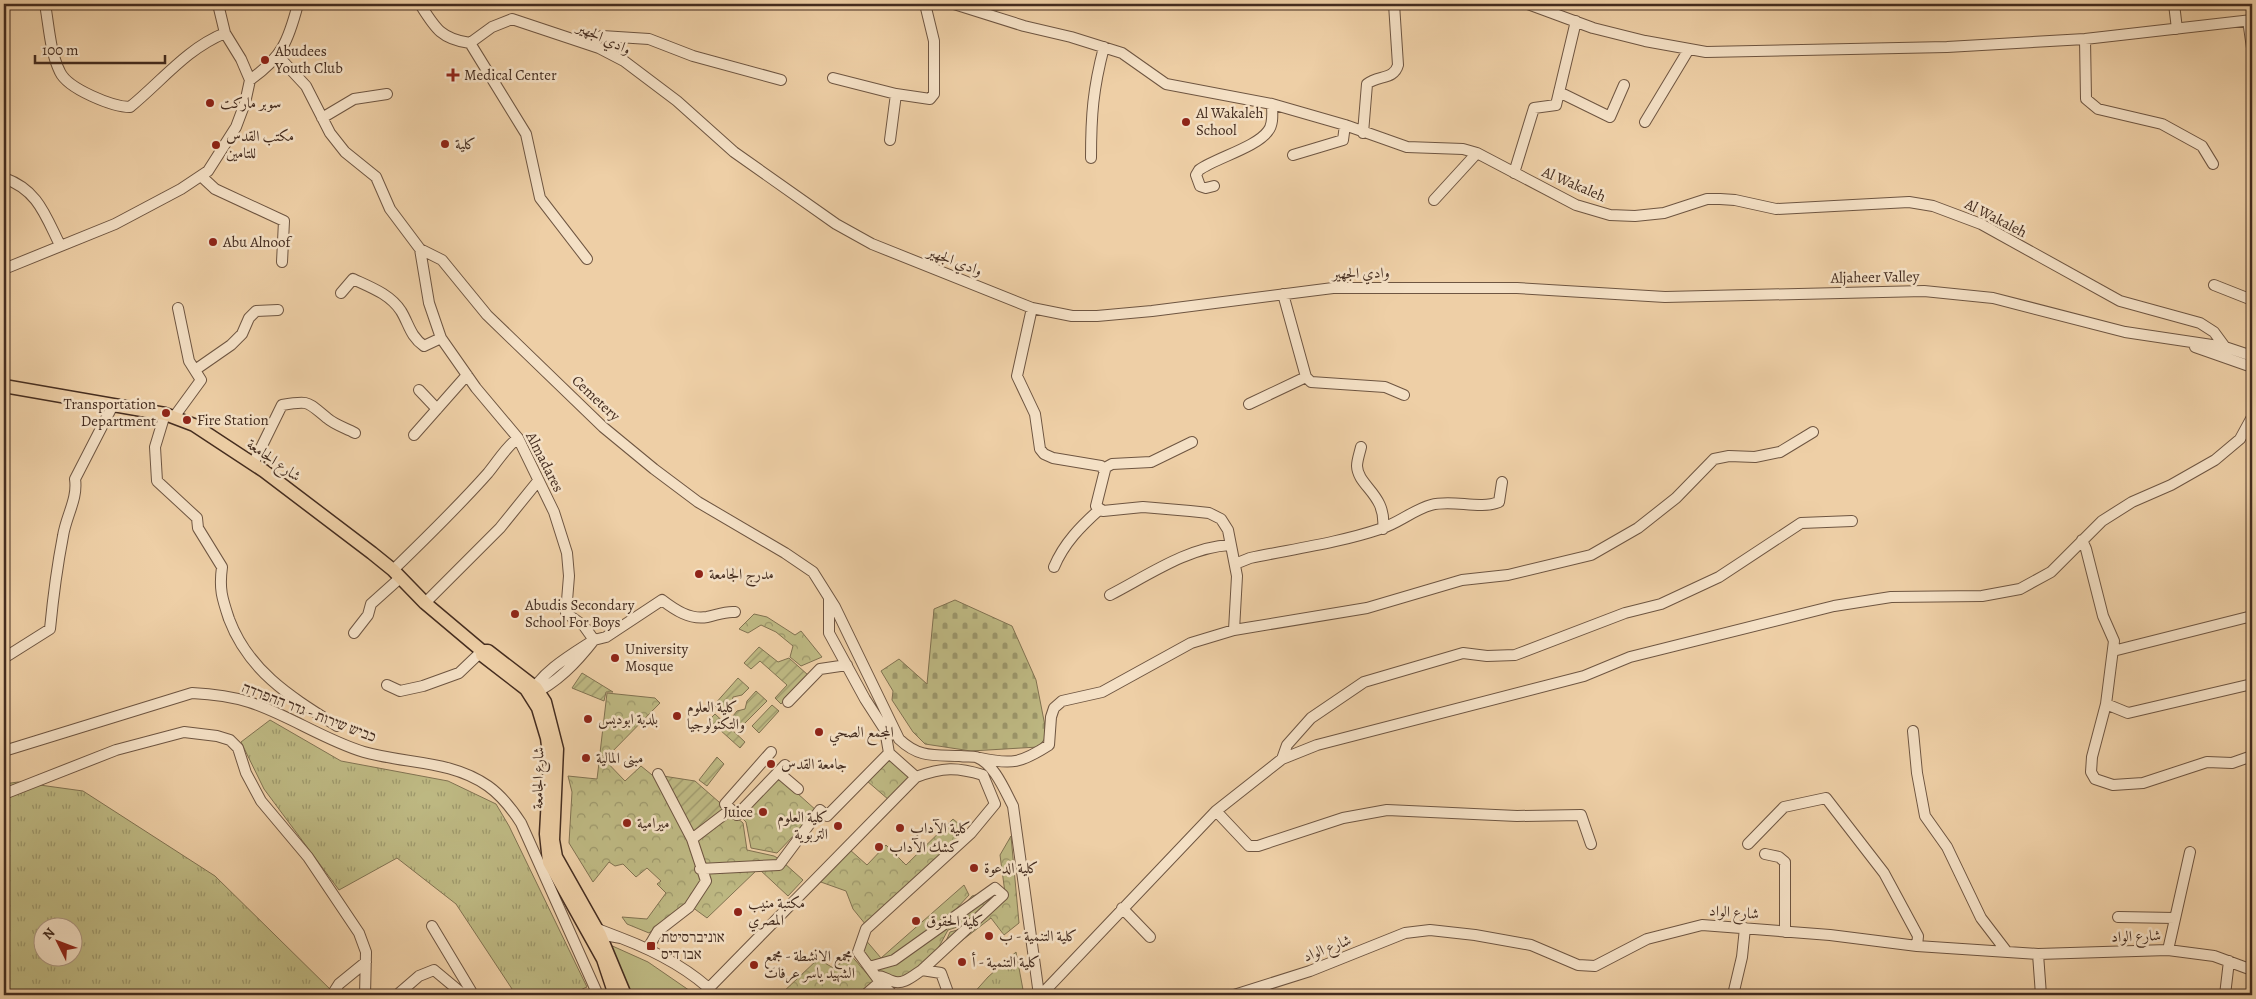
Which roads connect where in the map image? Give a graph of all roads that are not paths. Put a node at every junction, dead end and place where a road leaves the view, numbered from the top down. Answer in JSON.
{"nodes":[{"id":1,"x":45,"y":4,"type":"edge"},
{"id":2,"x":218,"y":4,"type":"edge"},
{"id":3,"x":298,"y":4,"type":"edge"},
{"id":4,"x":420,"y":4,"type":"edge"},
{"id":5,"x":925,"y":4,"type":"edge"},
{"id":6,"x":1011,"y":4,"type":"edge"},
{"id":7,"x":1394,"y":4,"type":"edge"},
{"id":8,"x":1528,"y":4,"type":"edge"},
{"id":9,"x":2174,"y":4,"type":"edge"},
{"id":10,"x":959,"y":5,"type":"edge"},
{"id":11,"x":2250,"y":20,"type":"edge"},
{"id":12,"x":1576,"y":21,"type":"junction"},
{"id":13,"x":2177,"y":28,"type":"junction"},
{"id":14,"x":225,"y":33,"type":"junction"},
{"id":15,"x":2085,"y":39,"type":"junction"},
{"id":16,"x":582,"y":42,"type":"junction"},
{"id":17,"x":470,"y":43,"type":"junction"},
{"id":18,"x":1104,"y":47,"type":"junction"},
{"id":19,"x":2252,"y":48,"type":"edge"},
{"id":20,"x":1689,"y":49,"type":"junction"},
{"id":21,"x":278,"y":56,"type":"junction"},
{"id":22,"x":833,"y":78,"type":"dead end"},
{"id":23,"x":250,"y":80,"type":"junction"},
{"id":24,"x":781,"y":80,"type":"dead end"},
{"id":25,"x":1624,"y":85,"type":"dead end"},
{"id":26,"x":1559,"y":92,"type":"junction"},
{"id":27,"x":387,"y":94,"type":"dead end"},
{"id":28,"x":896,"y":94,"type":"junction"},
{"id":29,"x":1272,"y":104,"type":"junction"},
{"id":30,"x":322,"y":118,"type":"junction"},
{"id":31,"x":1645,"y":122,"type":"dead end"},
{"id":32,"x":1345,"y":125,"type":"junction"},
{"id":33,"x":1362,"y":132,"type":"junction"},
{"id":34,"x":890,"y":140,"type":"dead end"},
{"id":35,"x":1476,"y":153,"type":"junction"},
{"id":36,"x":1293,"y":155,"type":"dead end"},
{"id":37,"x":1091,"y":158,"type":"dead end"},
{"id":38,"x":2213,"y":164,"type":"dead end"},
{"id":39,"x":1514,"y":174,"type":"junction"},
{"id":40,"x":201,"y":176,"type":"junction"},
{"id":41,"x":4,"y":178,"type":"edge"},
{"id":42,"x":1214,"y":186,"type":"dead end"},
{"id":43,"x":1434,"y":200,"type":"dead end"},
{"id":44,"x":60,"y":245,"type":"junction"},
{"id":45,"x":420,"y":249,"type":"junction"},
{"id":46,"x":587,"y":259,"type":"dead end"},
{"id":47,"x":282,"y":262,"type":"dead end"},
{"id":48,"x":4,"y":269,"type":"edge"},
{"id":49,"x":2214,"y":285,"type":"dead end"},
{"id":50,"x":1569,"y":292,"type":"joint"},
{"id":51,"x":341,"y":293,"type":"dead end"},
{"id":52,"x":1283,"y":294,"type":"junction"},
{"id":53,"x":2252,"y":300,"type":"edge"},
{"id":54,"x":178,"y":308,"type":"dead end"},
{"id":55,"x":1032,"y":308,"type":"junction"},
{"id":56,"x":278,"y":310,"type":"dead end"},
{"id":57,"x":441,"y":338,"type":"junction"},
{"id":58,"x":2175,"y":340,"type":"junction"},
{"id":59,"x":2225,"y":347,"type":"junction"},
{"id":60,"x":2252,"y":356,"type":"edge"},
{"id":61,"x":2252,"y":367,"type":"edge"},
{"id":62,"x":195,"y":370,"type":"junction"},
{"id":63,"x":467,"y":375,"type":"junction"},
{"id":64,"x":1306,"y":377,"type":"junction"},
{"id":65,"x":4,"y":386,"type":"edge"},
{"id":66,"x":419,"y":390,"type":"dead end"},
{"id":67,"x":1404,"y":396,"type":"dead end"},
{"id":68,"x":1249,"y":404,"type":"dead end"},
{"id":69,"x":113,"y":405,"type":"junction"},
{"id":70,"x":437,"y":409,"type":"junction"},
{"id":71,"x":170,"y":416,"type":"junction"},
{"id":72,"x":2252,"y":417,"type":"edge"},
{"id":73,"x":1813,"y":432,"type":"dead end"},
{"id":74,"x":355,"y":433,"type":"dead end"},
{"id":75,"x":414,"y":435,"type":"dead end"},
{"id":76,"x":518,"y":438,"type":"junction"},
{"id":77,"x":1192,"y":442,"type":"dead end"},
{"id":78,"x":1361,"y":447,"type":"dead end"},
{"id":79,"x":252,"y":464,"type":"junction"},
{"id":80,"x":1103,"y":469,"type":"junction"},
{"id":81,"x":538,"y":481,"type":"junction"},
{"id":82,"x":1502,"y":482,"type":"dead end"},
{"id":83,"x":1100,"y":508,"type":"junction"},
{"id":84,"x":1852,"y":521,"type":"dead end"},
{"id":85,"x":1382,"y":529,"type":"junction"},
{"id":86,"x":2082,"y":540,"type":"junction"},
{"id":87,"x":1230,"y":544,"type":"junction"},
{"id":88,"x":1235,"y":564,"type":"junction"},
{"id":89,"x":1054,"y":567,"type":"dead end"},
{"id":90,"x":396,"y":574,"type":"junction"},
{"id":91,"x":1110,"y":595,"type":"dead end"},
{"id":92,"x":829,"y":598,"type":"junction"},
{"id":93,"x":425,"y":603,"type":"junction"},
{"id":94,"x":735,"y":612,"type":"dead end"},
{"id":95,"x":2252,"y":616,"type":"edge"},
{"id":96,"x":1234,"y":630,"type":"junction"},
{"id":97,"x":354,"y":633,"type":"dead end"},
{"id":98,"x":594,"y":640,"type":"junction"},
{"id":99,"x":482,"y":651,"type":"junction"},
{"id":100,"x":2114,"y":651,"type":"junction"},
{"id":101,"x":4,"y":658,"type":"edge"},
{"id":102,"x":847,"y":665,"type":"junction"},
{"id":103,"x":2252,"y":684,"type":"edge"},
{"id":104,"x":387,"y":685,"type":"dead end"},
{"id":105,"x":534,"y":691,"type":"junction"},
{"id":106,"x":788,"y":702,"type":"dead end"},
{"id":107,"x":2106,"y":704,"type":"junction"},
{"id":108,"x":337,"y":726,"type":"dead end"},
{"id":109,"x":1913,"y":731,"type":"dead end"},
{"id":110,"x":4,"y":751,"type":"edge"},
{"id":111,"x":771,"y":752,"type":"dead end"},
{"id":112,"x":889,"y":754,"type":"junction"},
{"id":113,"x":2252,"y":756,"type":"edge"},
{"id":114,"x":976,"y":757,"type":"junction"},
{"id":115,"x":1282,"y":759,"type":"junction"},
{"id":116,"x":658,"y":774,"type":"dead end"},
{"id":117,"x":916,"y":777,"type":"junction"},
{"id":118,"x":798,"y":789,"type":"dead end"},
{"id":119,"x":4,"y":794,"type":"edge"},
{"id":120,"x":730,"y":810,"type":"junction"},
{"id":121,"x":1216,"y":811,"type":"junction"},
{"id":122,"x":692,"y":838,"type":"junction"},
{"id":123,"x":1590,"y":844,"type":"dead end"},
{"id":124,"x":1748,"y":844,"type":"dead end"},
{"id":125,"x":2190,"y":852,"type":"dead end"},
{"id":126,"x":1765,"y":854,"type":"dead end"},
{"id":127,"x":700,"y":869,"type":"junction"},
{"id":128,"x":1122,"y":908,"type":"junction"},
{"id":129,"x":2118,"y":917,"type":"dead end"},
{"id":130,"x":2175,"y":918,"type":"junction"},
{"id":131,"x":432,"y":926,"type":"dead end"},
{"id":132,"x":1745,"y":928,"type":"junction"},
{"id":133,"x":595,"y":932,"type":"junction"},
{"id":134,"x":1785,"y":932,"type":"junction"},
{"id":135,"x":1150,"y":937,"type":"dead end"},
{"id":136,"x":1917,"y":946,"type":"junction"},
{"id":137,"x":648,"y":948,"type":"junction"},
{"id":138,"x":2168,"y":950,"type":"junction"},
{"id":139,"x":2007,"y":952,"type":"junction"},
{"id":140,"x":2038,"y":954,"type":"junction"},
{"id":141,"x":2228,"y":961,"type":"junction"},
{"id":142,"x":366,"y":962,"type":"junction"},
{"id":143,"x":869,"y":967,"type":"junction"},
{"id":144,"x":922,"y":970,"type":"junction"},
{"id":145,"x":2252,"y":970,"type":"edge"},
{"id":146,"x":878,"y":979,"type":"junction"},
{"id":147,"x":713,"y":992,"type":"edge"},
{"id":148,"x":332,"y":995,"type":"edge"},
{"id":149,"x":366,"y":995,"type":"edge"},
{"id":150,"x":397,"y":995,"type":"edge"},
{"id":151,"x":598,"y":995,"type":"edge"},
{"id":152,"x":615,"y":995,"type":"edge"},
{"id":153,"x":625,"y":995,"type":"edge"},
{"id":154,"x":865,"y":995,"type":"edge"},
{"id":155,"x":893,"y":995,"type":"edge"},
{"id":156,"x":949,"y":995,"type":"edge"},
{"id":157,"x":1040,"y":995,"type":"edge"},
{"id":158,"x":1234,"y":995,"type":"edge"},
{"id":159,"x":1733,"y":995,"type":"edge"},
{"id":160,"x":2041,"y":995,"type":"edge"},
{"id":161,"x":2225,"y":995,"type":"edge"}],
"edges":[{"from":1,"to":14,"type":"street"},
{"from":2,"to":14,"type":"street"},
{"from":3,"to":21,"type":"street"},
{"from":4,"to":17,"type":"street"},
{"from":5,"to":28,"type":"street"},
{"from":6,"to":10,"type":"street"},
{"from":7,"to":33,"type":"street"},
{"from":8,"to":12,"type":"street"},
{"from":9,"to":13,"type":"street"},
{"from":10,"to":18,"type":"street","name":"Al Wakaleh"},
{"from":11,"to":13,"type":"street"},
{"from":11,"to":19,"type":"street"},
{"from":12,"to":20,"type":"street"},
{"from":12,"to":26,"type":"street"},
{"from":13,"to":15,"type":"street"},
{"from":14,"to":23,"type":"street"},
{"from":15,"to":20,"type":"street"},
{"from":15,"to":38,"type":"street"},
{"from":16,"to":17,"type":"street","name":"وادي الجهير"},
{"from":16,"to":24,"type":"street"},
{"from":16,"to":55,"type":"street","name":"وادي الجهير"},
{"from":17,"to":46,"type":"street"},
{"from":18,"to":29,"type":"street","name":"Al Wakaleh"},
{"from":18,"to":37,"type":"street"},
{"from":20,"to":31,"type":"street"},
{"from":21,"to":23,"type":"street"},
{"from":21,"to":30,"type":"street"},
{"from":22,"to":28,"type":"street"},
{"from":23,"to":40,"type":"street"},
{"from":25,"to":26,"type":"street"},
{"from":26,"to":39,"type":"street"},
{"from":27,"to":30,"type":"street"},
{"from":28,"to":34,"type":"street"},
{"from":29,"to":32,"type":"street","name":"Al Wakaleh"},
{"from":29,"to":42,"type":"street"},
{"from":30,"to":45,"type":"street"},
{"from":32,"to":33,"type":"street","name":"Al Wakaleh"},
{"from":32,"to":36,"type":"street"},
{"from":33,"to":35,"type":"street","name":"Al Wakaleh"},
{"from":35,"to":39,"type":"street","name":"Al Wakaleh"},
{"from":35,"to":43,"type":"street"},
{"from":39,"to":59,"type":"street","name":"Al Wakaleh"},
{"from":40,"to":44,"type":"street"},
{"from":40,"to":47,"type":"street"},
{"from":41,"to":44,"type":"street"},
{"from":44,"to":48,"type":"street"},
{"from":45,"to":57,"type":"street","name":"Almadares"},
{"from":45,"to":92,"type":"street","name":"Cemetery"},
{"from":49,"to":53,"type":"street"},
{"from":50,"to":52,"type":"street","name":"وادي الجهير"},
{"from":50,"to":58,"type":"street","name":"Aljaheer Valley"},
{"from":51,"to":57,"type":"street"},
{"from":52,"to":55,"type":"street","name":"وادي الجهير"},
{"from":52,"to":64,"type":"street"},
{"from":54,"to":62,"type":"street"},
{"from":55,"to":80,"type":"street"},
{"from":56,"to":62,"type":"street"},
{"from":57,"to":63,"type":"street","name":"Almadares"},
{"from":58,"to":59,"type":"street","name":"Aljaheer Valley"},
{"from":58,"to":61,"type":"street","name":"Aljaheer Valley"},
{"from":59,"to":60,"type":"street","name":"Aljaheer Valley"},
{"from":62,"to":71,"type":"street"},
{"from":63,"to":70,"type":"street"},
{"from":63,"to":76,"type":"street","name":"Almadares"},
{"from":64,"to":67,"type":"street"},
{"from":64,"to":68,"type":"street"},
{"from":65,"to":69,"type":"main road","name":"شارع الجامعة"},
{"from":66,"to":70,"type":"street"},
{"from":69,"to":71,"type":"main road","name":"شارع الجامعة"},
{"from":69,"to":101,"type":"street"},
{"from":70,"to":75,"type":"street"},
{"from":71,"to":79,"type":"main road","name":"شارع الجامعة"},
{"from":71,"to":108,"type":"street"},
{"from":72,"to":86,"type":"street"},
{"from":73,"to":96,"type":"street"},
{"from":74,"to":79,"type":"street"},
{"from":76,"to":81,"type":"street","name":"Almadares"},
{"from":76,"to":90,"type":"street"},
{"from":77,"to":80,"type":"street"},
{"from":78,"to":85,"type":"street"},
{"from":79,"to":90,"type":"main road","name":"شارع الجامعة"},
{"from":80,"to":83,"type":"street"},
{"from":81,"to":93,"type":"street"},
{"from":81,"to":98,"type":"street","name":"Almadares"},
{"from":82,"to":85,"type":"street"},
{"from":83,"to":87,"type":"street"},
{"from":83,"to":89,"type":"street"},
{"from":84,"to":115,"type":"street"},
{"from":85,"to":88,"type":"street"},
{"from":86,"to":100,"type":"street"},
{"from":86,"to":115,"type":"street"},
{"from":87,"to":88,"type":"street"},
{"from":87,"to":91,"type":"street"},
{"from":88,"to":96,"type":"street"},
{"from":90,"to":93,"type":"main road","name":"شارع الجامعة"},
{"from":90,"to":97,"type":"street"},
{"from":92,"to":102,"type":"street"},
{"from":92,"to":114,"type":"street","name":"Cemetery"},
{"from":93,"to":99,"type":"main road","name":"شارع الجامعة"},
{"from":94,"to":98,"type":"street"},
{"from":95,"to":100,"type":"street"},
{"from":96,"to":114,"type":"street","name":"Cemetery"},
{"from":98,"to":105,"type":"street"},
{"from":99,"to":104,"type":"street"},
{"from":99,"to":105,"type":"main road","name":"شارع الجامعة"},
{"from":100,"to":107,"type":"street"},
{"from":102,"to":106,"type":"street"},
{"from":102,"to":112,"type":"street"},
{"from":103,"to":107,"type":"street"},
{"from":105,"to":133,"type":"main road","name":"شارع الجامعة"},
{"from":107,"to":113,"type":"street"},
{"from":109,"to":139,"type":"street"},
{"from":110,"to":151,"type":"street","name":"כביש שירות - גדר ההפרדה"},
{"from":111,"to":120,"type":"street"},
{"from":112,"to":117,"type":"street"},
{"from":112,"to":127,"type":"street"},
{"from":114,"to":157,"type":"street"},
{"from":115,"to":121,"type":"street"},
{"from":116,"to":122,"type":"street"},
{"from":117,"to":143,"type":"street"},
{"from":117,"to":147,"type":"street"},
{"from":118,"to":120,"type":"street"},
{"from":119,"to":142,"type":"street"},
{"from":120,"to":122,"type":"street"},
{"from":121,"to":123,"type":"street"},
{"from":121,"to":128,"type":"street"},
{"from":122,"to":127,"type":"street"},
{"from":124,"to":136,"type":"street"},
{"from":125,"to":130,"type":"street"},
{"from":126,"to":134,"type":"street"},
{"from":127,"to":137,"type":"street"},
{"from":128,"to":135,"type":"street"},
{"from":128,"to":157,"type":"street"},
{"from":129,"to":130,"type":"street"},
{"from":130,"to":138,"type":"street"},
{"from":131,"to":150,"type":"street"},
{"from":132,"to":134,"type":"street","name":"شارع الواد"},
{"from":132,"to":158,"type":"street","name":"شارع الواد"},
{"from":132,"to":159,"type":"street"},
{"from":133,"to":137,"type":"street"},
{"from":133,"to":152,"type":"main road"},
{"from":133,"to":153,"type":"main road"},
{"from":134,"to":136,"type":"street","name":"شارع الواد"},
{"from":136,"to":139,"type":"street","name":"شارع الواد"},
{"from":137,"to":147,"type":"street"},
{"from":138,"to":140,"type":"street","name":"شارع الواد"},
{"from":138,"to":141,"type":"street","name":"شارع الواد"},
{"from":139,"to":140,"type":"street","name":"شارع الواد"},
{"from":140,"to":160,"type":"street"},
{"from":141,"to":145,"type":"street","name":"شارع الواد"},
{"from":141,"to":161,"type":"street"},
{"from":142,"to":148,"type":"street"},
{"from":142,"to":149,"type":"street"},
{"from":143,"to":144,"type":"street"},
{"from":143,"to":146,"type":"street"},
{"from":144,"to":146,"type":"street"},
{"from":144,"to":156,"type":"street"},
{"from":146,"to":154,"type":"street"},
{"from":146,"to":155,"type":"street"}]}
